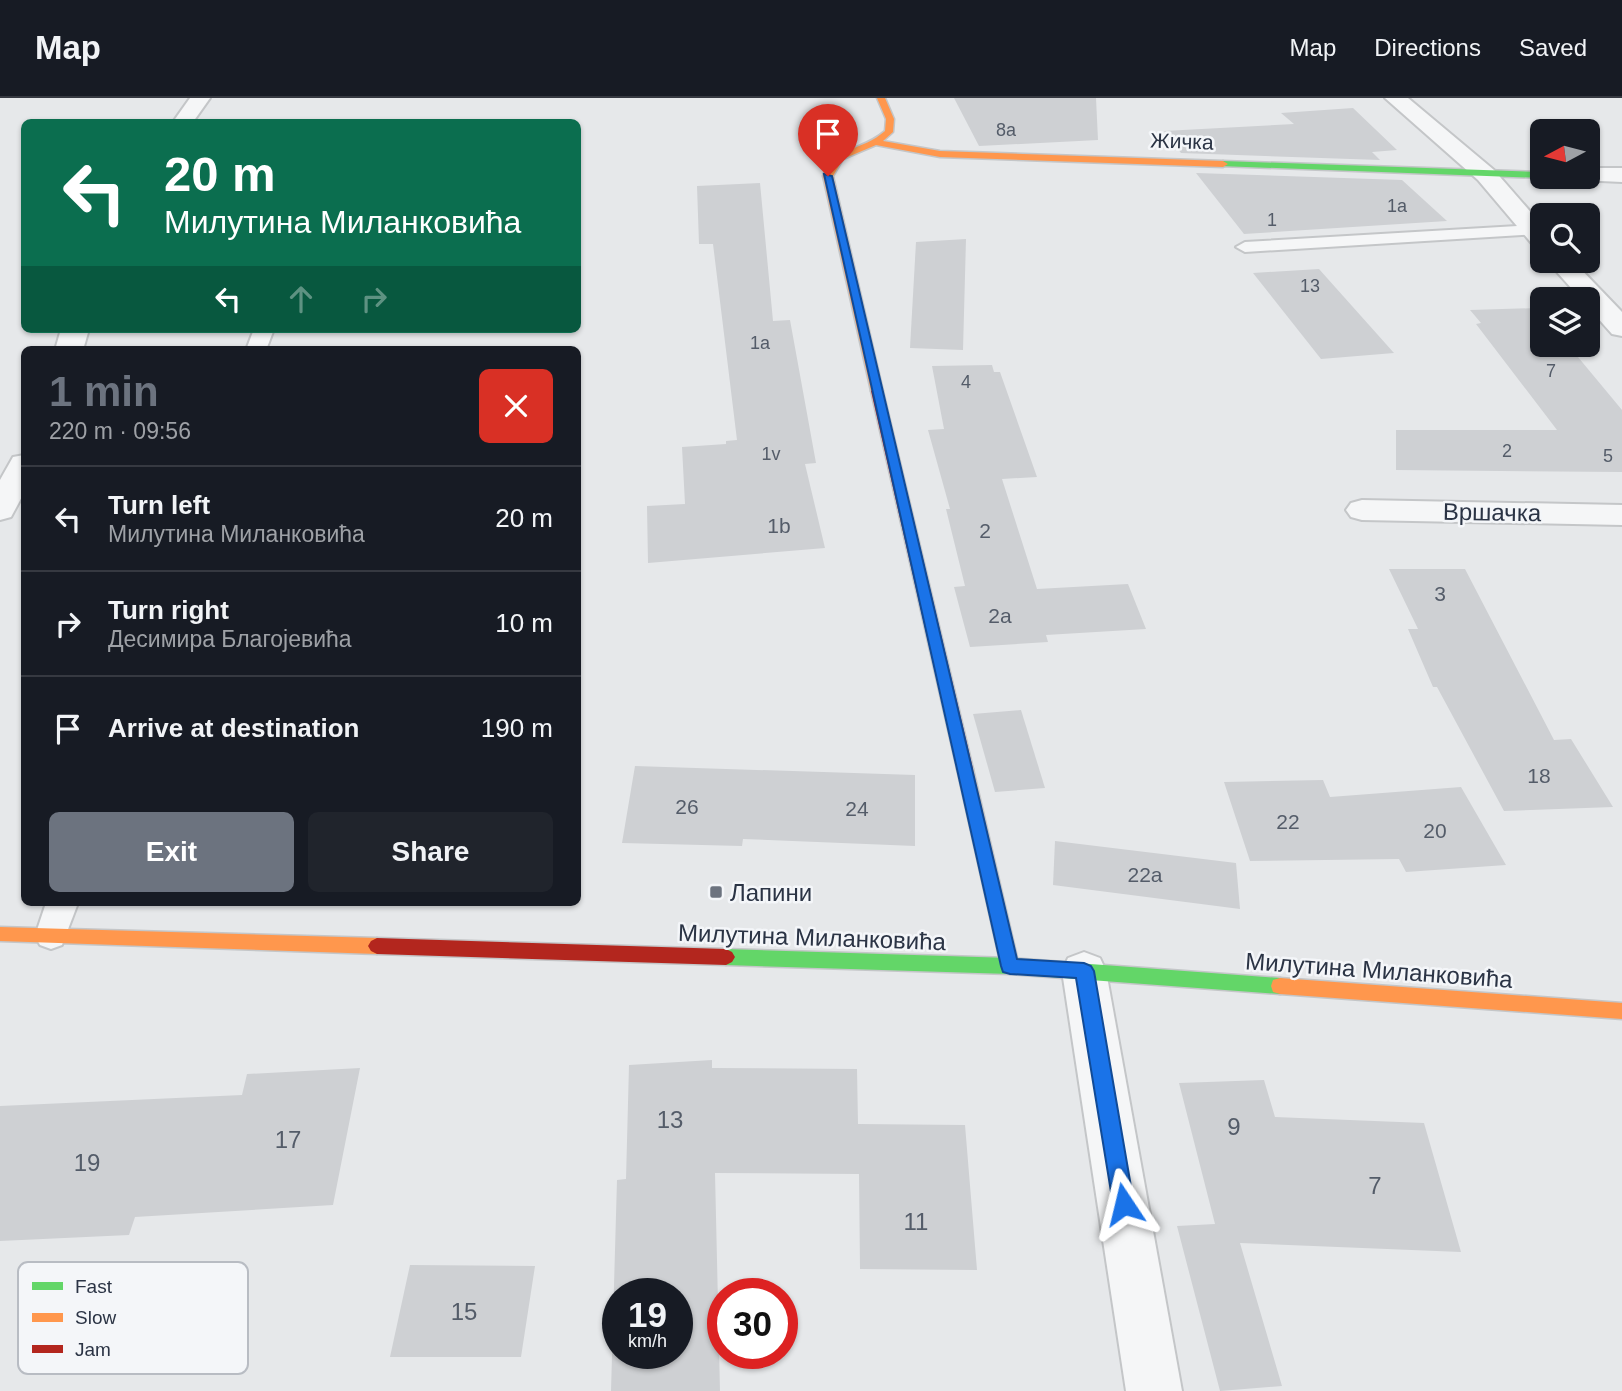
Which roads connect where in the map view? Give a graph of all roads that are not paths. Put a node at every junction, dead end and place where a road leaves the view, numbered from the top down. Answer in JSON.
{"nodes":[{"id":1,"x":200,"y":98,"type":"edge"},
{"id":2,"x":881,"y":98,"type":"edge"},
{"id":3,"x":1395,"y":98,"type":"edge"},
{"id":4,"x":185,"y":119,"type":"edge"},
{"id":5,"x":877,"y":143,"type":"junction"},
{"id":6,"x":1486,"y":175,"type":"junction"},
{"id":7,"x":1530,"y":175,"type":"edge"},
{"id":8,"x":1600,"y":175,"type":"edge"},
{"id":9,"x":1622,"y":175,"type":"edge"},
{"id":10,"x":1530,"y":226,"type":"edge"},
{"id":11,"x":1530,"y":235,"type":"edge"},
{"id":12,"x":1245,"y":247,"type":"dead end"},
{"id":13,"x":1570,"y":273,"type":"edge"},
{"id":14,"x":1622,"y":328,"type":"edge"},
{"id":15,"x":21,"y":470,"type":"edge"},
{"id":16,"x":0,"y":510,"type":"edge"},
{"id":17,"x":1362,"y":510,"type":"dead end"},
{"id":18,"x":1622,"y":515,"type":"edge"},
{"id":19,"x":61,"y":906,"type":"edge"},
{"id":20,"x":0,"y":934,"type":"edge"},
{"id":21,"x":51,"y":936,"type":"junction"},
{"id":22,"x":1010,"y":966,"type":"junction"},
{"id":23,"x":1084,"y":971,"type":"junction"},
{"id":24,"x":1622,"y":1011,"type":"edge"},
{"id":25,"x":1154,"y":1391,"type":"edge"}],
"edges":[{"from":1,"to":4,"type":"street"},
{"from":2,"to":5,"type":"street"},
{"from":3,"to":6,"type":"street"},
{"from":5,"to":6,"type":"street","name":"Жичка"},
{"from":5,"to":22,"type":"street"},
{"from":6,"to":7,"type":"street","name":"Жичка"},
{"from":6,"to":10,"type":"street"},
{"from":8,"to":9,"type":"street"},
{"from":11,"to":12,"type":"lane"},
{"from":13,"to":14,"type":"street"},
{"from":15,"to":16,"type":"street"},
{"from":17,"to":18,"type":"street","name":"Вршачка"},
{"from":19,"to":21,"type":"lane"},
{"from":20,"to":21,"type":"street","name":"Милутина Миланковића"},
{"from":21,"to":22,"type":"street","name":"Милутина Миланковића"},
{"from":22,"to":23,"type":"street","name":"Милутина Миланковића"},
{"from":23,"to":24,"type":"street","name":"Милутина Миланковића"},
{"from":23,"to":25,"type":"street"}]}
